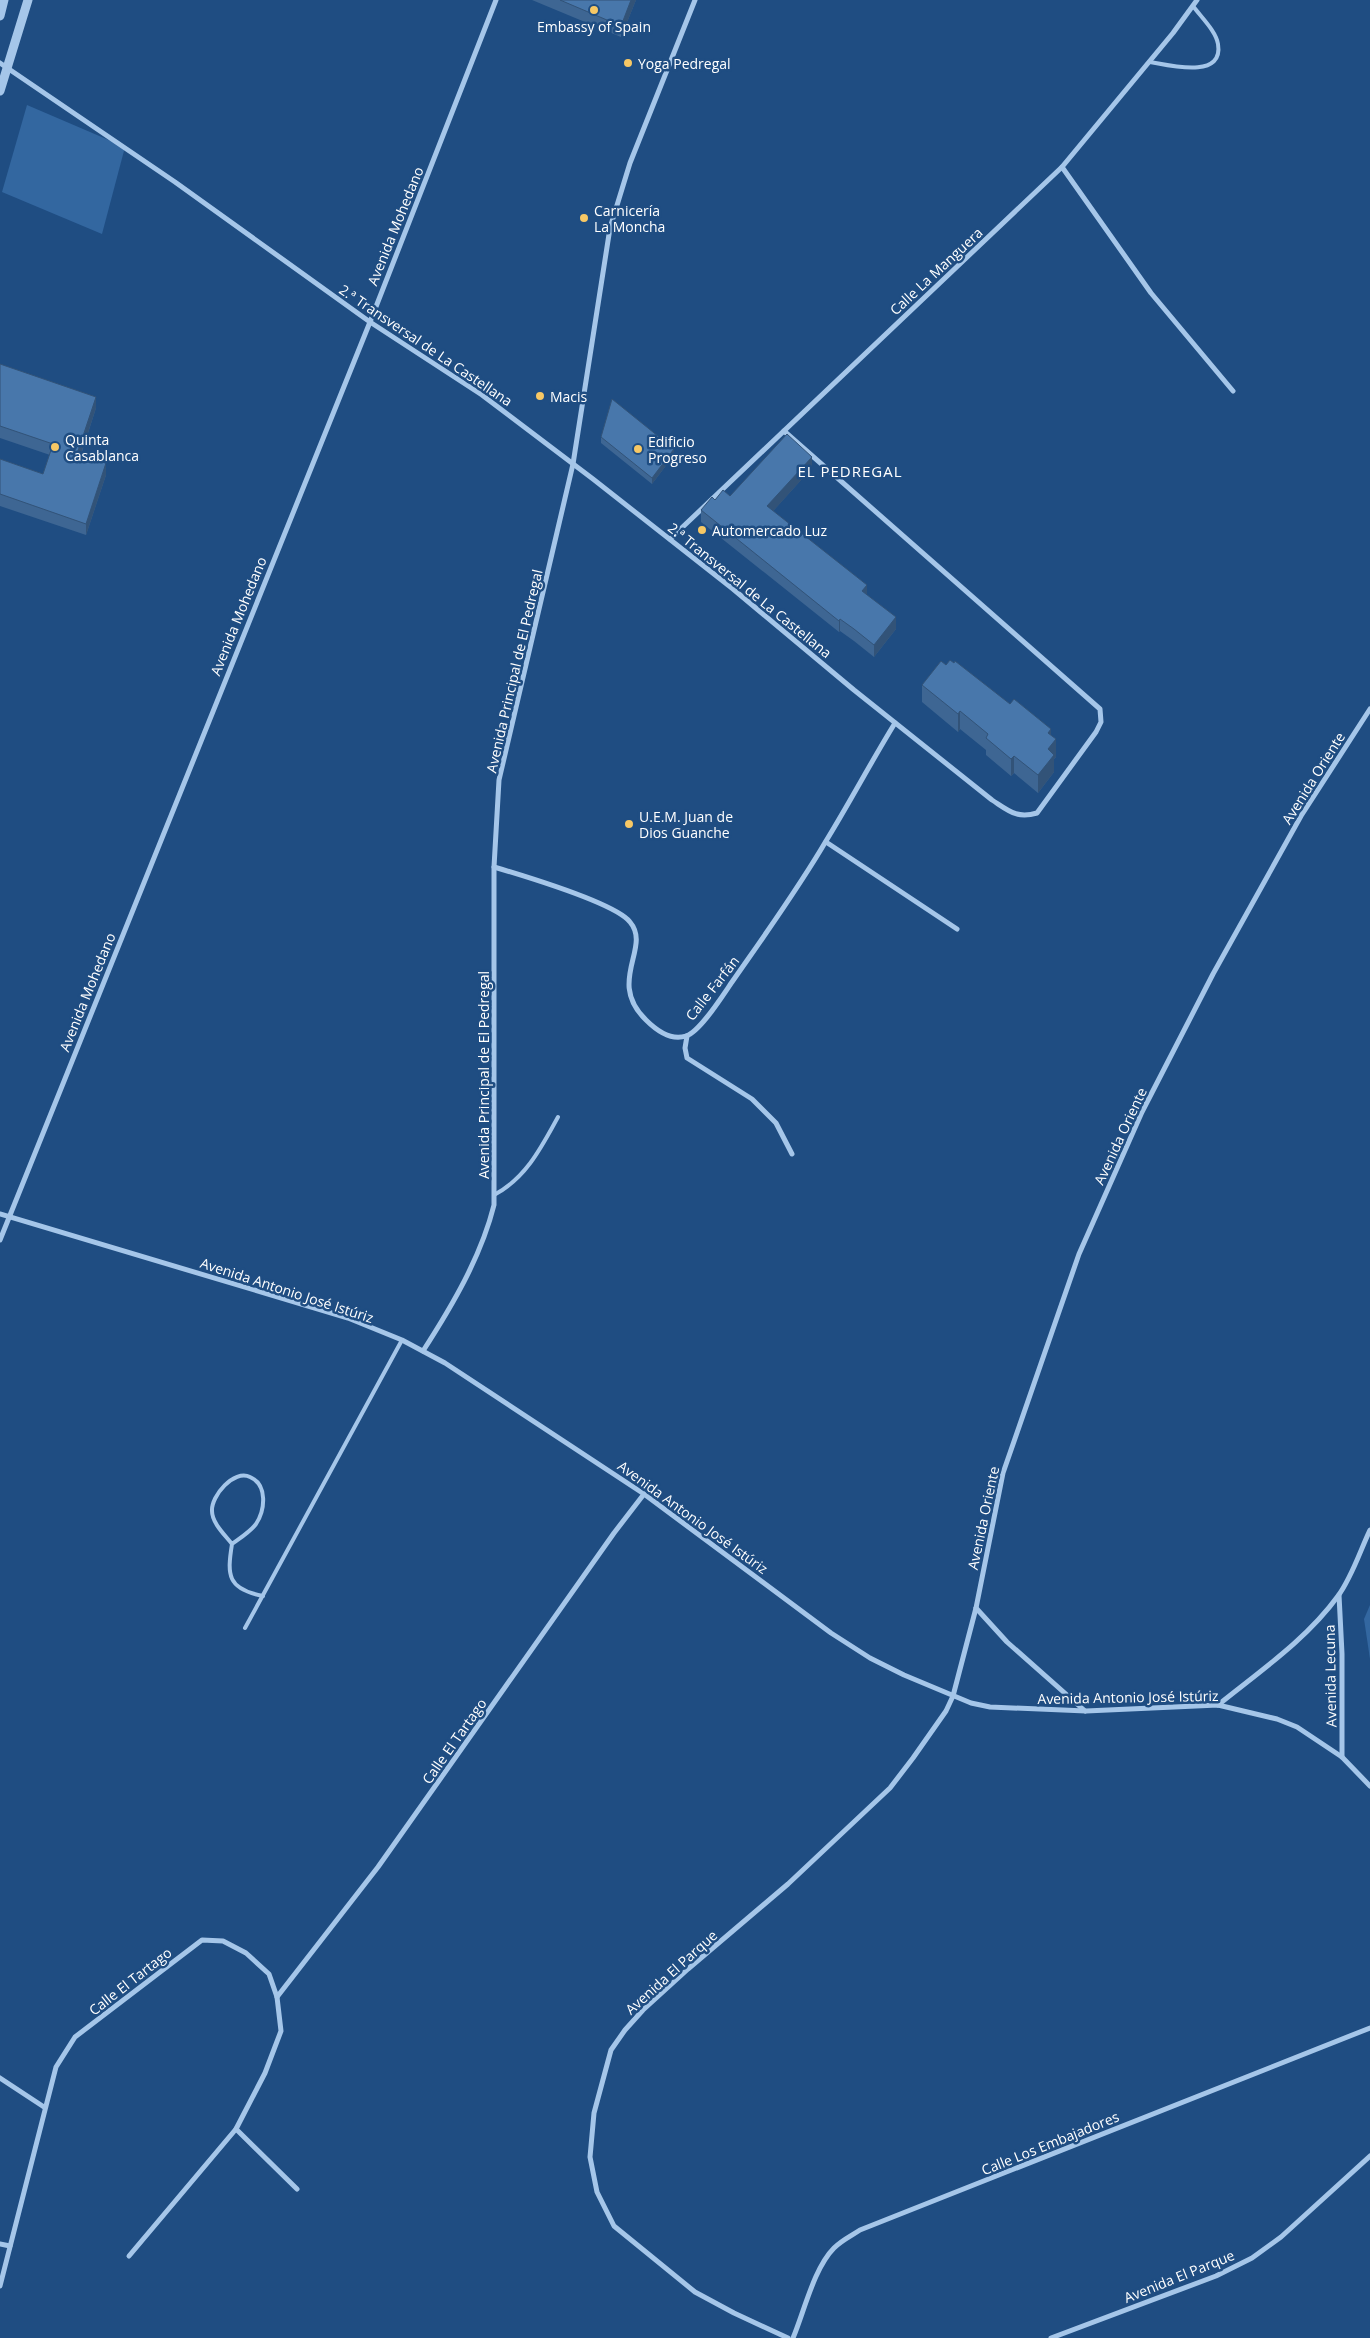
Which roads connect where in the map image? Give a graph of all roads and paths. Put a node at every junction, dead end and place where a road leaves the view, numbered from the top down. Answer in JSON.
{"nodes":[{"id":1,"x":4,"y":0,"type":"edge"},
{"id":2,"x":28,"y":0,"type":"edge"},
{"id":3,"x":496,"y":0,"type":"edge"},
{"id":4,"x":695,"y":0,"type":"edge"},
{"id":5,"x":1197,"y":0,"type":"edge"},
{"id":6,"x":1193,"y":6,"type":"junction"},
{"id":7,"x":0,"y":16,"type":"edge"},
{"id":8,"x":1150,"y":62,"type":"junction"},
{"id":9,"x":4,"y":65,"type":"edge"},
{"id":10,"x":0,"y":91,"type":"edge"},
{"id":11,"x":1062,"y":167,"type":"junction"},
{"id":12,"x":370,"y":322,"type":"junction"},
{"id":13,"x":1233,"y":391,"type":"dead end"},
{"id":14,"x":784,"y":431,"type":"junction"},
{"id":15,"x":573,"y":464,"type":"junction"},
{"id":16,"x":670,"y":539,"type":"junction"},
{"id":17,"x":1370,"y":709,"type":"edge"},
{"id":18,"x":895,"y":723,"type":"junction"},
{"id":19,"x":826,"y":842,"type":"junction"},
{"id":20,"x":494,"y":867,"type":"junction"},
{"id":21,"x":957,"y":929,"type":"dead end"},
{"id":22,"x":688,"y":1036,"type":"junction"},
{"id":23,"x":558,"y":1116,"type":"dead end"},
{"id":24,"x":792,"y":1154,"type":"dead end"},
{"id":25,"x":494,"y":1195,"type":"junction"},
{"id":26,"x":0,"y":1214,"type":"edge"},
{"id":27,"x":8,"y":1216,"type":"junction"},
{"id":28,"x":0,"y":1240,"type":"edge"},
{"id":29,"x":402,"y":1340,"type":"junction"},
{"id":30,"x":423,"y":1350,"type":"junction"},
{"id":31,"x":644,"y":1494,"type":"junction"},
{"id":32,"x":1370,"y":1530,"type":"edge"},
{"id":33,"x":232,"y":1544,"type":"junction"},
{"id":34,"x":1339,"y":1595,"type":"junction"},
{"id":35,"x":262,"y":1596,"type":"junction"},
{"id":36,"x":976,"y":1608,"type":"junction"},
{"id":37,"x":245,"y":1628,"type":"dead end"},
{"id":38,"x":953,"y":1696,"type":"junction"},
{"id":39,"x":1218,"y":1705,"type":"junction"},
{"id":40,"x":1086,"y":1711,"type":"junction"},
{"id":41,"x":1342,"y":1757,"type":"junction"},
{"id":42,"x":1370,"y":1786,"type":"edge"},
{"id":43,"x":276,"y":1997,"type":"junction"},
{"id":44,"x":1370,"y":2028,"type":"edge"},
{"id":45,"x":0,"y":2078,"type":"edge"},
{"id":46,"x":44,"y":2107,"type":"junction"},
{"id":47,"x":236,"y":2129,"type":"junction"},
{"id":48,"x":1370,"y":2156,"type":"edge"},
{"id":49,"x":297,"y":2189,"type":"dead end"},
{"id":50,"x":0,"y":2244,"type":"edge"},
{"id":51,"x":10,"y":2246,"type":"junction"},
{"id":52,"x":129,"y":2256,"type":"dead end"},
{"id":53,"x":0,"y":2286,"type":"edge"},
{"id":54,"x":788,"y":2338,"type":"edge"},
{"id":55,"x":793,"y":2338,"type":"edge"},
{"id":56,"x":1052,"y":2338,"type":"edge"}],
"edges":[{"from":1,"to":7,"type":"street"},
{"from":2,"to":9,"type":"street"},
{"from":3,"to":12,"type":"street","name":"Avenida Mohedano"},
{"from":4,"to":15,"type":"street","name":"Avenida Principal de El Pedregal"},
{"from":5,"to":6,"type":"street","name":"Calle La Manguera"},
{"from":6,"to":8,"type":"street","name":"Calle La Manguera"},
{"from":6,"to":8,"type":"lane"},
{"from":8,"to":11,"type":"street","name":"Calle La Manguera"},
{"from":9,"to":10,"type":"street"},
{"from":9,"to":12,"type":"street","name":"2.ª Transversal de La Castellana"},
{"from":11,"to":13,"type":"street"},
{"from":11,"to":14,"type":"street","name":"Calle La Manguera"},
{"from":12,"to":15,"type":"street","name":"2.ª Transversal de La Castellana"},
{"from":12,"to":27,"type":"street","name":"Avenida Mohedano"},
{"from":14,"to":16,"type":"street","name":"Calle La Manguera"},
{"from":14,"to":18,"type":"street","name":"2.ª Transversal de La Castellana"},
{"from":15,"to":16,"type":"street","name":"2.ª Transversal de La Castellana"},
{"from":15,"to":20,"type":"street","name":"Avenida Principal de El Pedregal"},
{"from":16,"to":18,"type":"street","name":"2.ª Transversal de La Castellana"},
{"from":17,"to":36,"type":"street","name":"Avenida Oriente"},
{"from":18,"to":19,"type":"street","name":"Calle Farfán"},
{"from":19,"to":21,"type":"street"},
{"from":19,"to":22,"type":"street","name":"Calle Farfán"},
{"from":20,"to":22,"type":"street","name":"Calle Farfán"},
{"from":20,"to":25,"type":"street","name":"Avenida Principal de El Pedregal"},
{"from":22,"to":24,"type":"street"},
{"from":23,"to":25,"type":"lane"},
{"from":25,"to":30,"type":"street","name":"Avenida Principal de El Pedregal"},
{"from":26,"to":27,"type":"street","name":"Avenida Antonio José Istúriz"},
{"from":27,"to":28,"type":"street","name":"Avenida Mohedano"},
{"from":27,"to":29,"type":"street","name":"Avenida Antonio José Istúriz"},
{"from":29,"to":30,"type":"street","name":"Avenida Antonio José Istúriz"},
{"from":29,"to":35,"type":"lane"},
{"from":30,"to":31,"type":"street","name":"Avenida Antonio José Istúriz"},
{"from":31,"to":38,"type":"street","name":"Avenida Antonio José Istúriz"},
{"from":31,"to":43,"type":"street","name":"Calle El Tartago"},
{"from":32,"to":34,"type":"street","name":"Avenida Lecuna"},
{"from":33,"to":33,"type":"lane"},
{"from":33,"to":35,"type":"lane"},
{"from":34,"to":39,"type":"street","name":"Avenida Lecuna"},
{"from":34,"to":41,"type":"street","name":"Avenida Lecuna"},
{"from":35,"to":37,"type":"lane"},
{"from":36,"to":38,"type":"street","name":"Avenida Oriente"},
{"from":36,"to":40,"type":"street"},
{"from":38,"to":40,"type":"street","name":"Avenida Antonio José Istúriz"},
{"from":38,"to":54,"type":"street","name":"Avenida El Parque"},
{"from":39,"to":40,"type":"street","name":"Avenida Antonio José Istúriz"},
{"from":39,"to":41,"type":"street","name":"Avenida Antonio José Istúriz"},
{"from":41,"to":42,"type":"street","name":"Avenida Antonio José Istúriz"},
{"from":43,"to":46,"type":"street","name":"Calle El Tartago"},
{"from":43,"to":47,"type":"street","name":"Calle El Tartago"},
{"from":44,"to":55,"type":"street","name":"Calle Los Embajadores"},
{"from":45,"to":46,"type":"street"},
{"from":46,"to":51,"type":"street","name":"Calle El Tartago"},
{"from":47,"to":49,"type":"street"},
{"from":47,"to":52,"type":"street","name":"Calle El Tartago"},
{"from":48,"to":56,"type":"street","name":"Avenida El Parque"},
{"from":50,"to":51,"type":"street"},
{"from":51,"to":53,"type":"street","name":"Calle El Tartago"}]}
